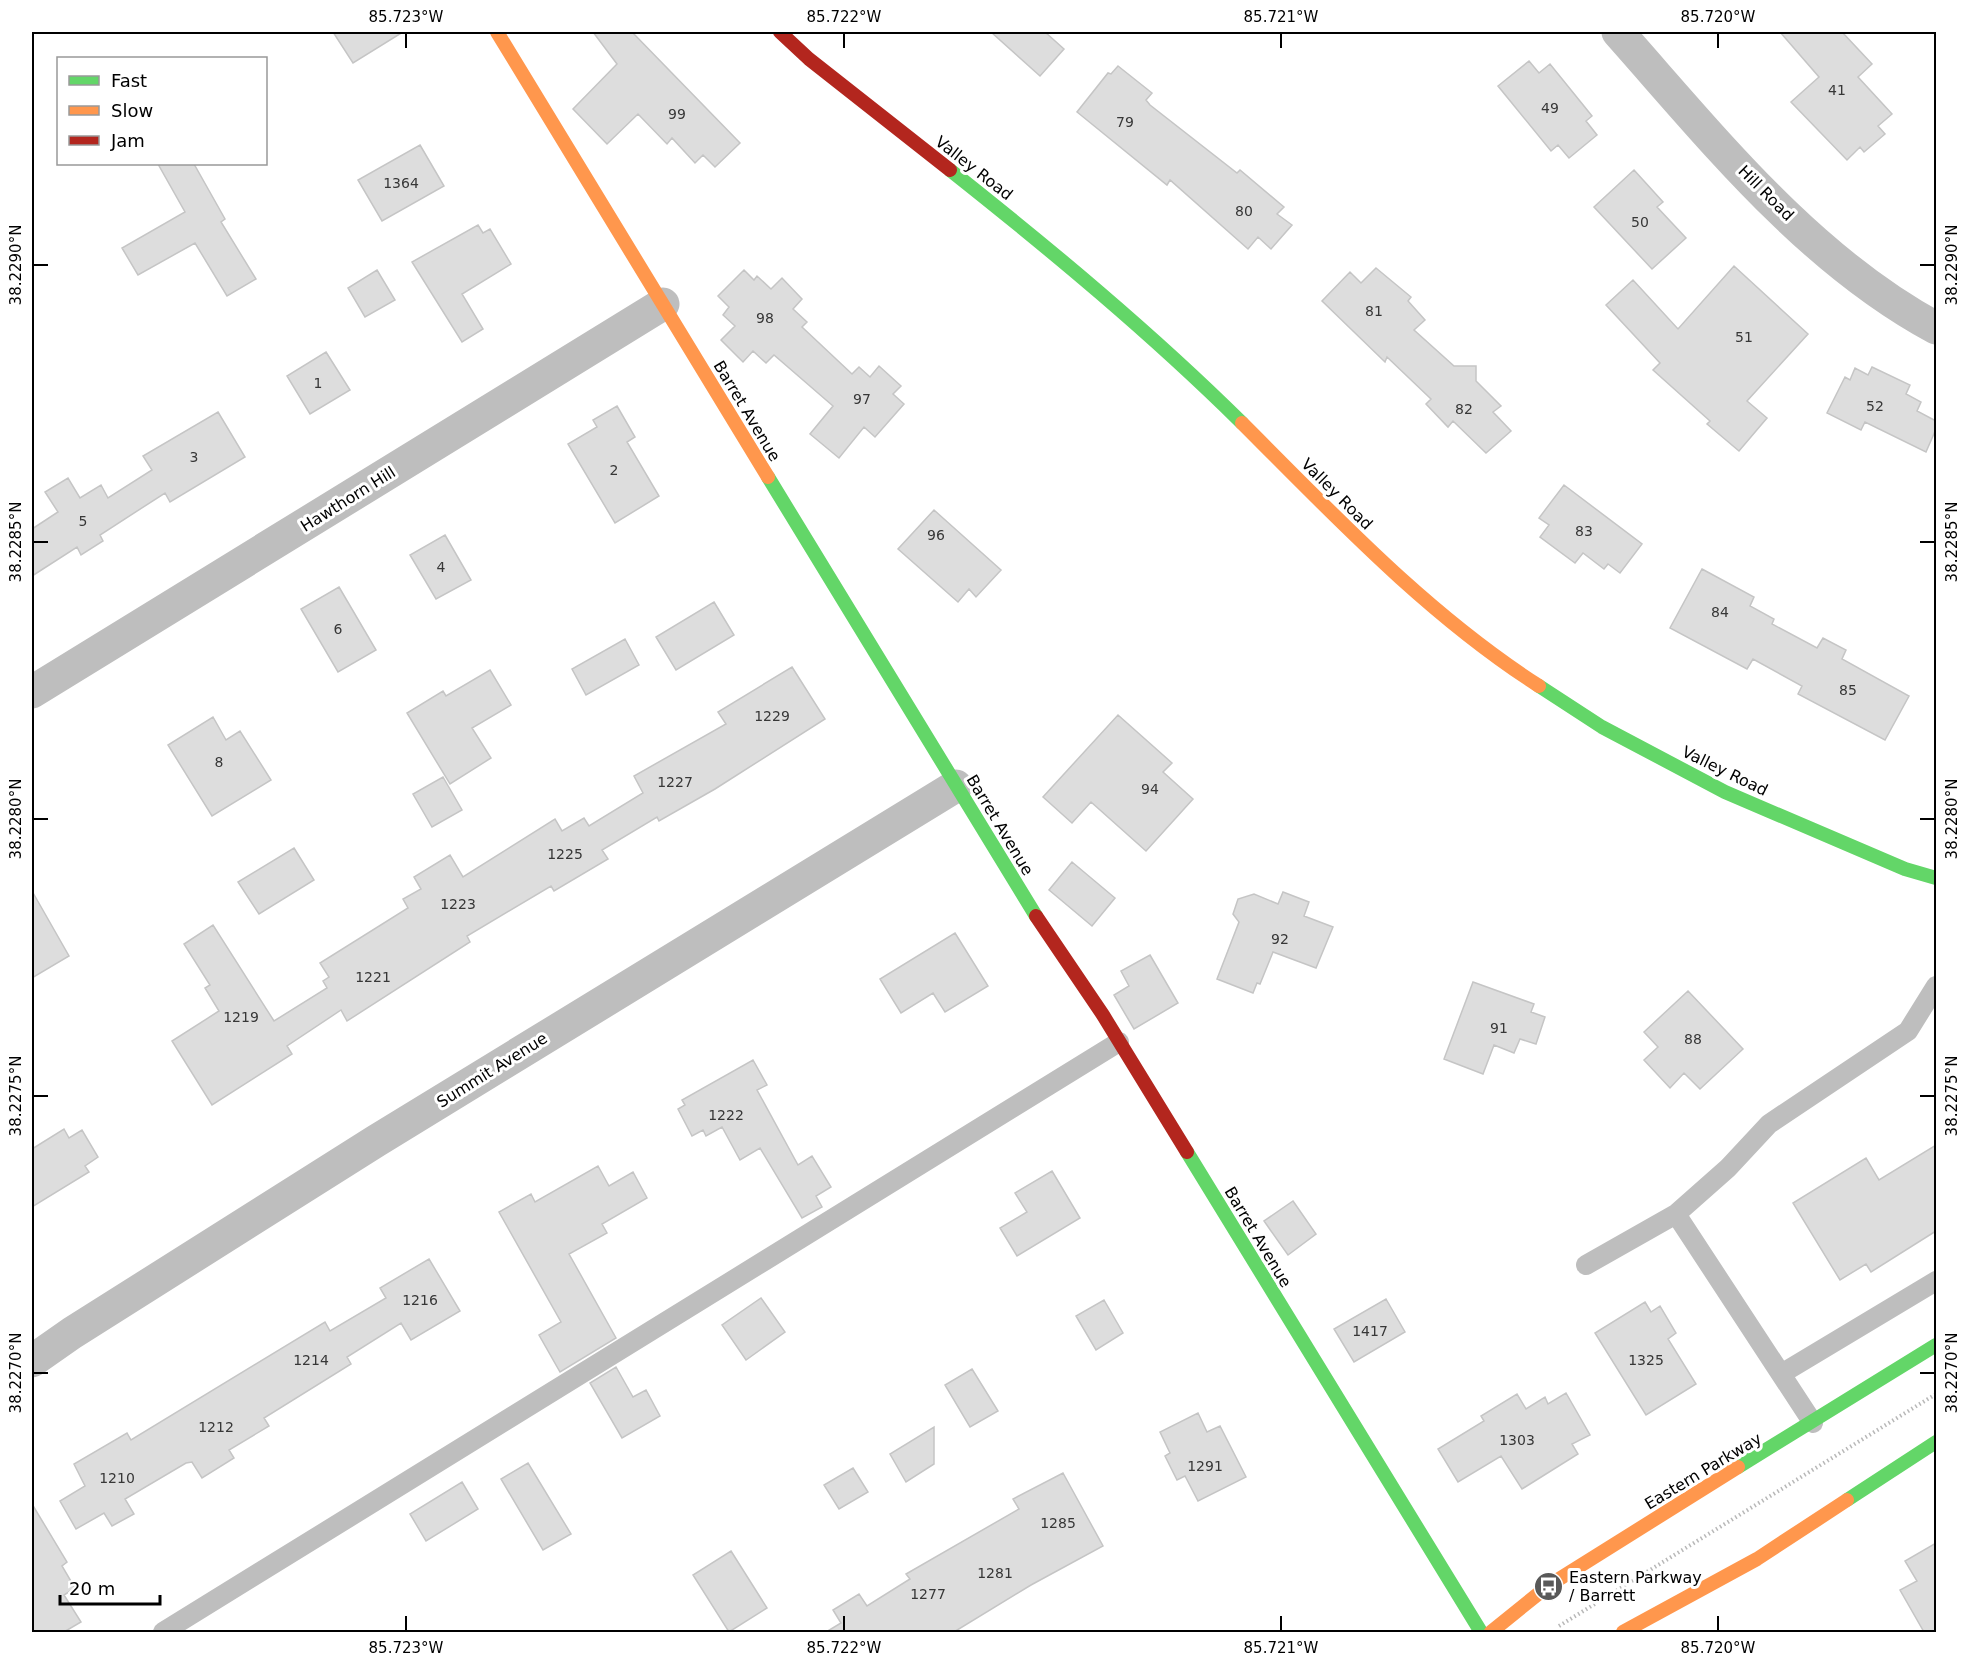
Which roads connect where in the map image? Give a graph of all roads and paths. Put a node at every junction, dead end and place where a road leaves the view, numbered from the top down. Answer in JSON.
{"nodes":[{"id":1,"x":497,"y":32,"type":"edge"},
{"id":2,"x":780,"y":32,"type":"edge"},
{"id":3,"x":1618,"y":32,"type":"edge"},
{"id":4,"x":663,"y":304,"type":"junction"},
{"id":5,"x":1936,"y":328,"type":"edge"},
{"id":6,"x":32,"y":692,"type":"edge"},
{"id":7,"x":956,"y":786,"type":"junction"},
{"id":8,"x":1936,"y":878,"type":"edge"},
{"id":9,"x":1936,"y":986,"type":"edge"},
{"id":10,"x":1119,"y":1042,"type":"junction"},
{"id":11,"x":1676,"y":1215,"type":"junction"},
{"id":12,"x":1586,"y":1265,"type":"dead end"},
{"id":13,"x":1936,"y":1281,"type":"edge"},
{"id":14,"x":1936,"y":1345,"type":"edge"},
{"id":15,"x":32,"y":1361,"type":"edge"},
{"id":16,"x":1781,"y":1374,"type":"junction"},
{"id":17,"x":1936,"y":1394,"type":"edge"},
{"id":18,"x":1813,"y":1423,"type":"junction"},
{"id":19,"x":1936,"y":1443,"type":"edge"},
{"id":20,"x":1558,"y":1626,"type":"dead end"},
{"id":21,"x":163,"y":1632,"type":"edge"},
{"id":22,"x":1481,"y":1632,"type":"edge"},
{"id":23,"x":1491,"y":1632,"type":"edge"},
{"id":24,"x":1623,"y":1632,"type":"edge"}],
"edges":[{"from":1,"to":4,"type":"street","name":"Barret Avenue"},
{"from":2,"to":8,"type":"street","name":"Valley Road"},
{"from":3,"to":5,"type":"street","name":"Hill Road"},
{"from":4,"to":6,"type":"street","name":"Hawthorn Hill"},
{"from":4,"to":7,"type":"street","name":"Barret Avenue"},
{"from":7,"to":10,"type":"street","name":"Barret Avenue"},
{"from":7,"to":15,"type":"street","name":"Summit Avenue"},
{"from":9,"to":11,"type":"lane"},
{"from":10,"to":21,"type":"lane"},
{"from":10,"to":22,"type":"street","name":"Barret Avenue"},
{"from":11,"to":12,"type":"lane"},
{"from":11,"to":16,"type":"lane"},
{"from":13,"to":16,"type":"lane"},
{"from":14,"to":18,"type":"street","name":"Eastern Parkway"},
{"from":16,"to":18,"type":"lane"},
{"from":17,"to":20,"type":"path"},
{"from":18,"to":23,"type":"street","name":"Eastern Parkway"},
{"from":19,"to":24,"type":"street"}]}
